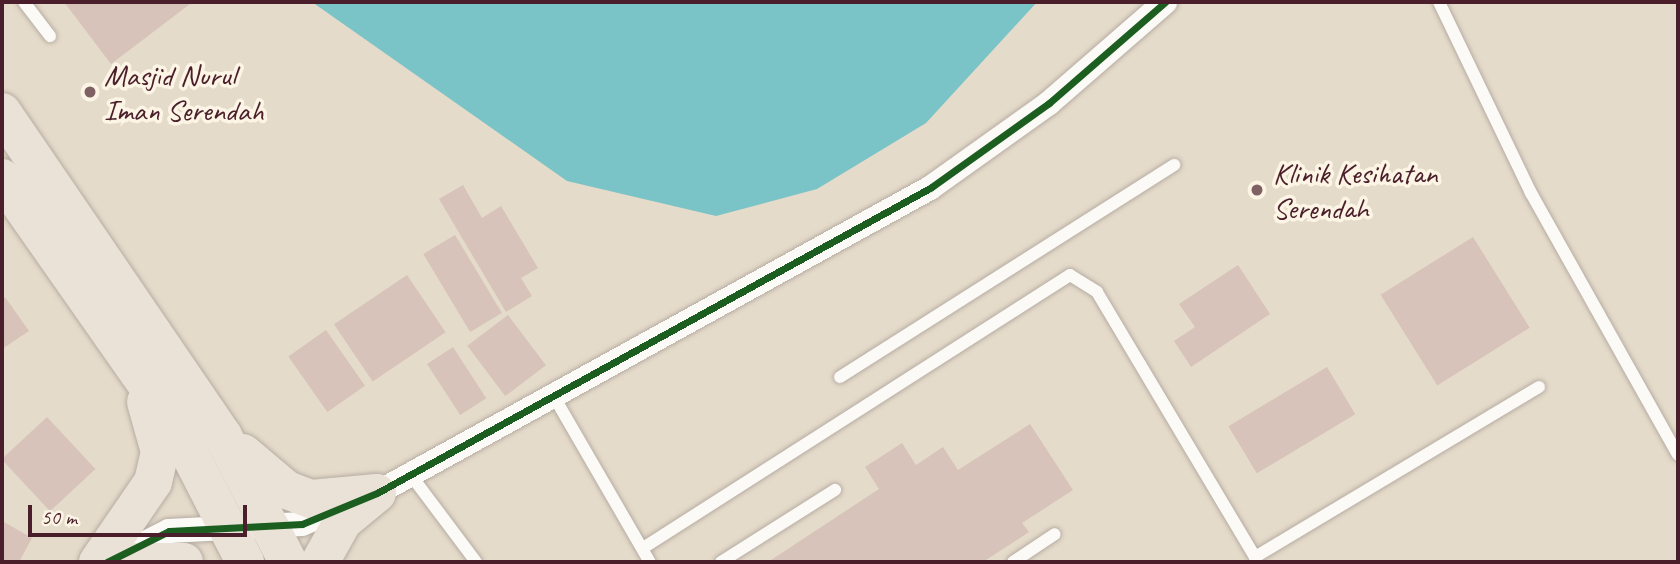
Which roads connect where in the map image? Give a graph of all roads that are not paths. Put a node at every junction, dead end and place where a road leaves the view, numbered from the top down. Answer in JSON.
{"nodes":[{"id":1,"x":24,"y":2,"type":"edge"},
{"id":2,"x":1165,"y":2,"type":"edge"},
{"id":3,"x":1439,"y":2,"type":"edge"},
{"id":4,"x":50,"y":36,"type":"dead end"},
{"id":5,"x":2,"y":112,"type":"edge"},
{"id":6,"x":1174,"y":165,"type":"dead end"},
{"id":7,"x":2,"y":178,"type":"edge"},
{"id":8,"x":137,"y":371,"type":"junction"},
{"id":9,"x":840,"y":377,"type":"dead end"},
{"id":10,"x":1539,"y":387,"type":"dead end"},
{"id":11,"x":553,"y":395,"type":"junction"},
{"id":12,"x":223,"y":436,"type":"junction"},
{"id":13,"x":1678,"y":455,"type":"edge"},
{"id":14,"x":410,"y":474,"type":"junction"},
{"id":15,"x":835,"y":491,"type":"dead end"},
{"id":16,"x":377,"y":493,"type":"junction"},
{"id":17,"x":227,"y":525,"type":"junction"},
{"id":18,"x":1055,"y":534,"type":"dead end"},
{"id":19,"x":281,"y":545,"type":"edge"},
{"id":20,"x":643,"y":548,"type":"junction"},
{"id":21,"x":98,"y":562,"type":"edge"},
{"id":22,"x":107,"y":562,"type":"edge"},
{"id":23,"x":136,"y":562,"type":"edge"},
{"id":24,"x":184,"y":562,"type":"edge"},
{"id":25,"x":245,"y":562,"type":"edge"},
{"id":26,"x":320,"y":562,"type":"edge"},
{"id":27,"x":476,"y":562,"type":"edge"},
{"id":28,"x":650,"y":562,"type":"edge"},
{"id":29,"x":721,"y":562,"type":"edge"},
{"id":30,"x":1013,"y":562,"type":"edge"}],
"edges":[{"from":1,"to":4,"type":"lane"},
{"from":2,"to":11,"type":"street"},
{"from":3,"to":13,"type":"lane"},
{"from":5,"to":12,"type":"main road"},
{"from":6,"to":9,"type":"lane"},
{"from":7,"to":8,"type":"main road"},
{"from":8,"to":17,"type":"main road"},
{"from":8,"to":21,"type":"main road"},
{"from":10,"to":20,"type":"lane"},
{"from":11,"to":14,"type":"street"},
{"from":11,"to":20,"type":"lane"},
{"from":12,"to":16,"type":"main road"},
{"from":12,"to":19,"type":"main road"},
{"from":14,"to":16,"type":"street"},
{"from":14,"to":27,"type":"lane"},
{"from":15,"to":29,"type":"lane"},
{"from":16,"to":19,"type":"street"},
{"from":16,"to":26,"type":"main road"},
{"from":17,"to":19,"type":"street"},
{"from":17,"to":22,"type":"street"},
{"from":17,"to":25,"type":"main road"},
{"from":18,"to":30,"type":"lane"},
{"from":20,"to":28,"type":"lane"},
{"from":23,"to":24,"type":"main road"}]}
